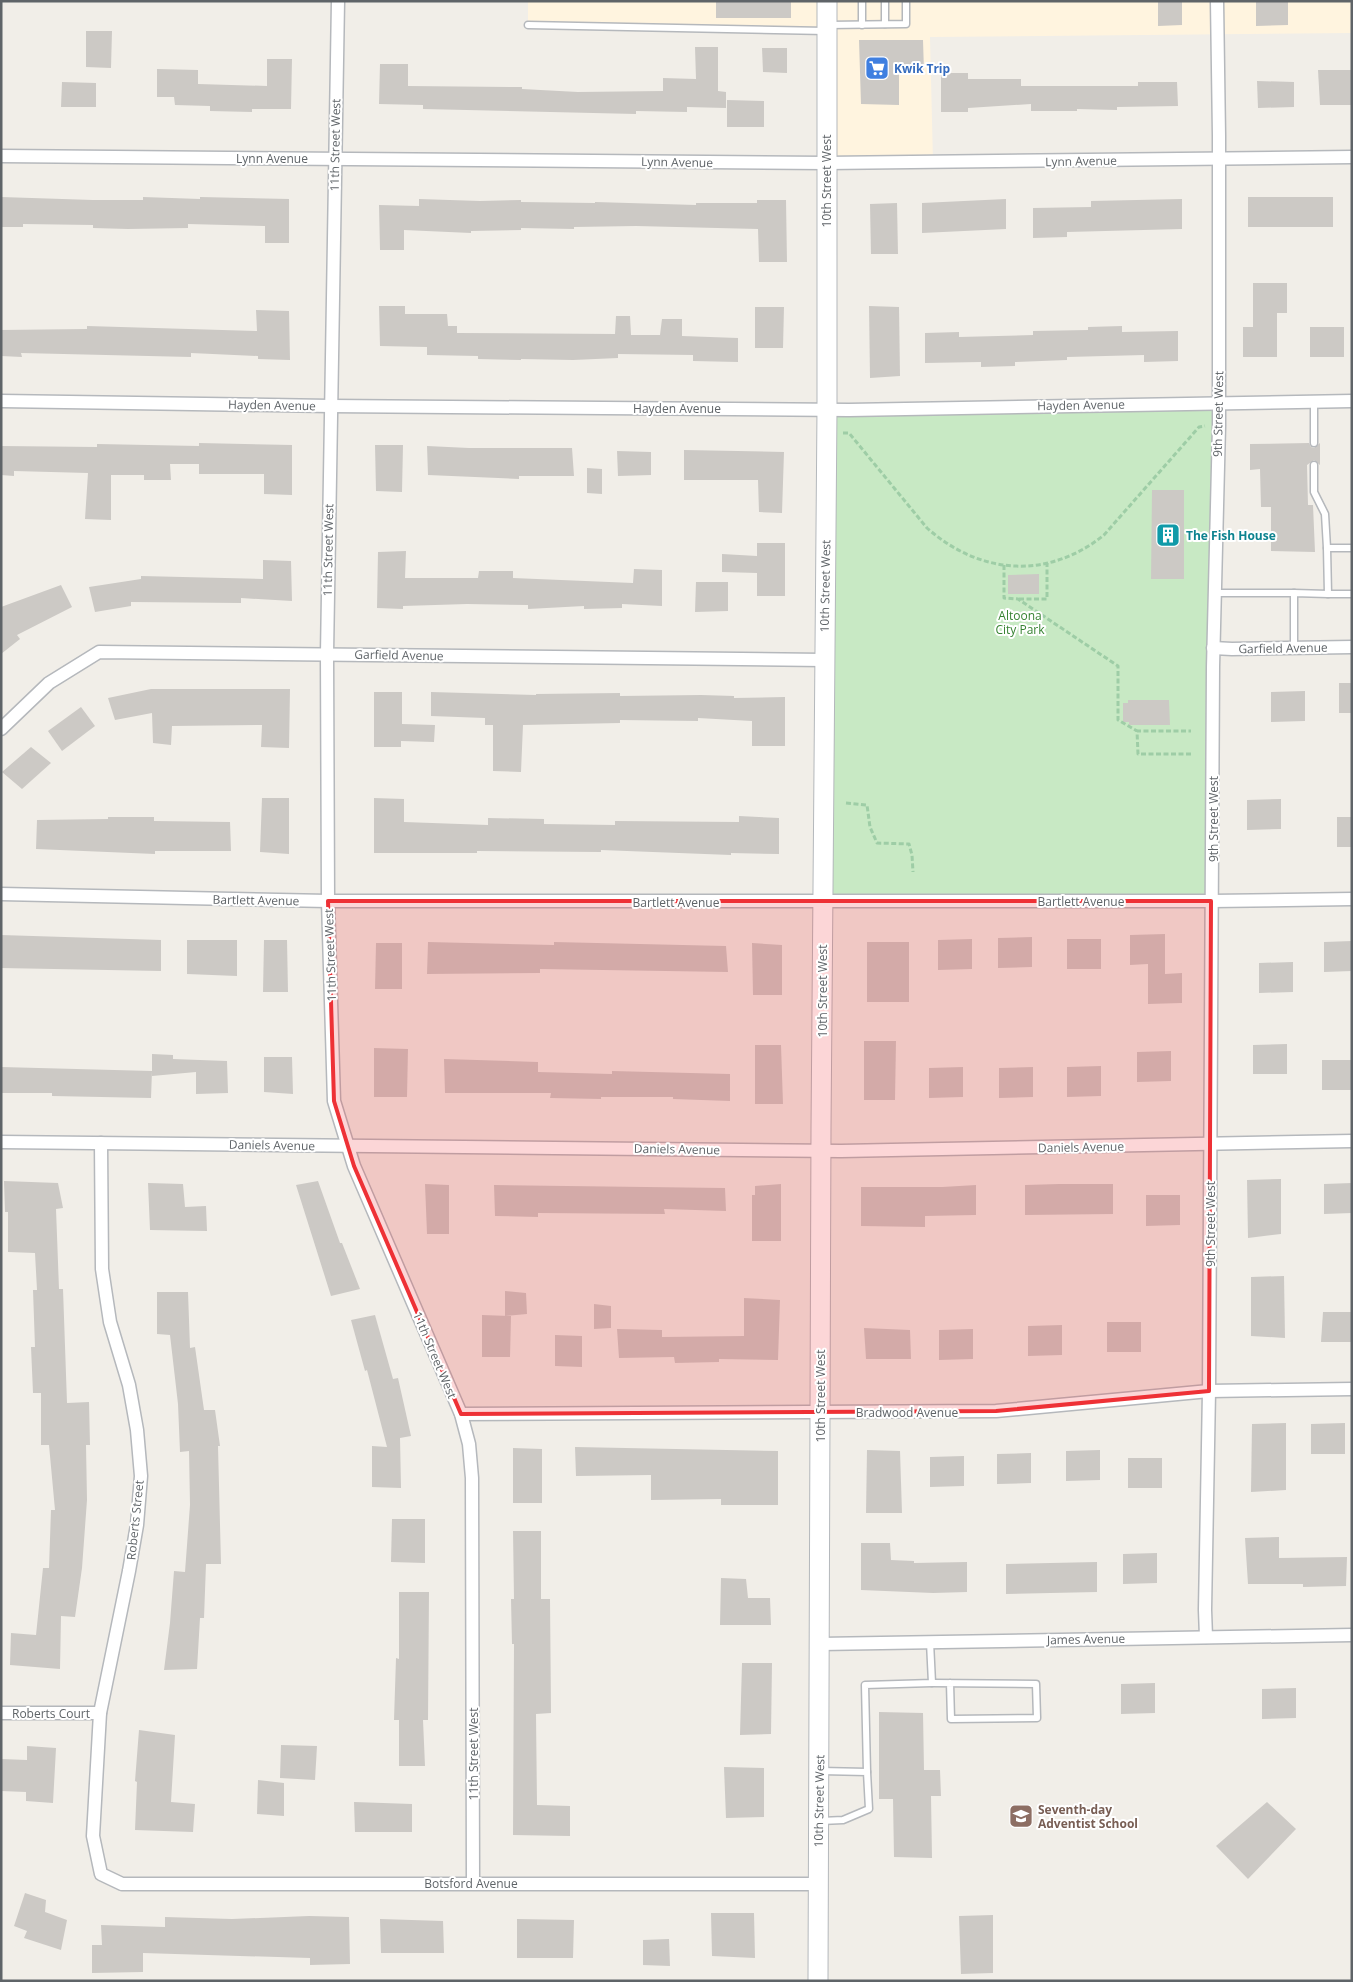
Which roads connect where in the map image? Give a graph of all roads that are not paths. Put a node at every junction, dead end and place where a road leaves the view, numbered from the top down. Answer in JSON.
{"nodes":[{"id":1,"x":338,"y":1,"type":"edge"},
{"id":2,"x":827,"y":1,"type":"edge"},
{"id":3,"x":862,"y":1,"type":"edge"},
{"id":4,"x":885,"y":1,"type":"edge"},
{"id":5,"x":906,"y":1,"type":"edge"},
{"id":6,"x":1217,"y":1,"type":"edge"},
{"id":7,"x":885,"y":24,"type":"junction"},
{"id":8,"x":862,"y":25,"type":"junction"},
{"id":9,"x":528,"y":26,"type":"dead end"},
{"id":10,"x":827,"y":28,"type":"junction"},
{"id":11,"x":1,"y":156,"type":"edge"},
{"id":12,"x":1352,"y":157,"type":"edge"},
{"id":13,"x":334,"y":158,"type":"junction"},
{"id":14,"x":1219,"y":159,"type":"junction"},
{"id":15,"x":826,"y":163,"type":"junction"},
{"id":16,"x":1,"y":401,"type":"edge"},
{"id":17,"x":1314,"y":401,"type":"junction"},
{"id":18,"x":1352,"y":401,"type":"edge"},
{"id":19,"x":1219,"y":402,"type":"junction"},
{"id":20,"x":330,"y":406,"type":"junction"},
{"id":21,"x":827,"y":409,"type":"junction"},
{"id":22,"x":1314,"y":443,"type":"dead end"},
{"id":23,"x":1314,"y":466,"type":"dead end"},
{"id":24,"x":1327,"y":548,"type":"junction"},
{"id":25,"x":1352,"y":548,"type":"edge"},
{"id":26,"x":1214,"y":593,"type":"junction"},
{"id":27,"x":1294,"y":593,"type":"junction"},
{"id":28,"x":1328,"y":594,"type":"junction"},
{"id":29,"x":1352,"y":594,"type":"edge"},
{"id":30,"x":1352,"y":647,"type":"edge"},
{"id":31,"x":1213,"y":648,"type":"junction"},
{"id":32,"x":1294,"y":648,"type":"junction"},
{"id":33,"x":327,"y":654,"type":"junction"},
{"id":34,"x":824,"y":660,"type":"junction"},
{"id":35,"x":1,"y":729,"type":"edge"},
{"id":36,"x":1,"y":894,"type":"edge"},
{"id":37,"x":1352,"y":899,"type":"edge"},
{"id":38,"x":328,"y":901,"type":"junction"},
{"id":39,"x":1211,"y":901,"type":"junction"},
{"id":40,"x":823,"y":902,"type":"junction"},
{"id":41,"x":1352,"y":1141,"type":"edge"},
{"id":42,"x":1,"y":1142,"type":"edge"},
{"id":43,"x":101,"y":1142,"type":"junction"},
{"id":44,"x":1211,"y":1143,"type":"junction"},
{"id":45,"x":347,"y":1146,"type":"junction"},
{"id":46,"x":821,"y":1151,"type":"junction"},
{"id":47,"x":1352,"y":1389,"type":"edge"},
{"id":48,"x":1209,"y":1391,"type":"junction"},
{"id":49,"x":820,"y":1413,"type":"junction"},
{"id":50,"x":461,"y":1414,"type":"junction"},
{"id":51,"x":1352,"y":1634,"type":"edge"},
{"id":52,"x":1206,"y":1637,"type":"junction"},
{"id":53,"x":930,"y":1642,"type":"junction"},
{"id":54,"x":820,"y":1644,"type":"junction"},
{"id":55,"x":932,"y":1683,"type":"junction"},
{"id":56,"x":950,"y":1683,"type":"junction"},
{"id":57,"x":1,"y":1713,"type":"edge"},
{"id":58,"x":100,"y":1713,"type":"junction"},
{"id":59,"x":820,"y":1771,"type":"junction"},
{"id":60,"x":867,"y":1772,"type":"junction"},
{"id":61,"x":820,"y":1821,"type":"junction"},
{"id":62,"x":472,"y":1882,"type":"junction"},
{"id":63,"x":122,"y":1884,"type":"joint"},
{"id":64,"x":819,"y":1884,"type":"junction"},
{"id":65,"x":818,"y":1981,"type":"edge"}],
"edges":[{"from":1,"to":13,"type":"street","name":"11th Street West"},
{"from":2,"to":10,"type":"street","name":"10th Street West"},
{"from":3,"to":8,"type":"lane"},
{"from":4,"to":7,"type":"lane"},
{"from":5,"to":7,"type":"lane"},
{"from":6,"to":14,"type":"street","name":"9th Street West"},
{"from":7,"to":8,"type":"lane"},
{"from":8,"to":10,"type":"lane"},
{"from":9,"to":10,"type":"lane"},
{"from":10,"to":15,"type":"street","name":"10th Street West"},
{"from":11,"to":13,"type":"street","name":"Lynn Avenue"},
{"from":12,"to":14,"type":"street","name":"Lynn Avenue"},
{"from":13,"to":15,"type":"street","name":"Lynn Avenue"},
{"from":13,"to":20,"type":"street","name":"11th Street West"},
{"from":14,"to":15,"type":"street","name":"Lynn Avenue"},
{"from":14,"to":19,"type":"street","name":"9th Street West"},
{"from":15,"to":21,"type":"street","name":"10th Street West"},
{"from":16,"to":20,"type":"street","name":"Hayden Avenue"},
{"from":17,"to":18,"type":"street","name":"Hayden Avenue"},
{"from":17,"to":19,"type":"street","name":"Hayden Avenue"},
{"from":17,"to":22,"type":"lane"},
{"from":19,"to":21,"type":"street","name":"Hayden Avenue"},
{"from":19,"to":26,"type":"street","name":"9th Street West"},
{"from":20,"to":21,"type":"street","name":"Hayden Avenue"},
{"from":20,"to":33,"type":"street","name":"11th Street West"},
{"from":21,"to":34,"type":"street","name":"10th Street West"},
{"from":23,"to":24,"type":"lane"},
{"from":24,"to":25,"type":"lane"},
{"from":24,"to":28,"type":"lane"},
{"from":26,"to":27,"type":"lane"},
{"from":26,"to":31,"type":"street","name":"9th Street West"},
{"from":27,"to":28,"type":"lane"},
{"from":27,"to":32,"type":"lane"},
{"from":28,"to":29,"type":"lane"},
{"from":30,"to":32,"type":"street","name":"Garfield Avenue"},
{"from":31,"to":32,"type":"street","name":"Garfield Avenue"},
{"from":31,"to":39,"type":"street","name":"9th Street West"},
{"from":33,"to":34,"type":"street","name":"Garfield Avenue"},
{"from":33,"to":35,"type":"street","name":"Garfield Avenue"},
{"from":33,"to":38,"type":"street","name":"11th Street West"},
{"from":34,"to":40,"type":"street","name":"10th Street West"},
{"from":36,"to":38,"type":"street","name":"Bartlett Avenue"},
{"from":37,"to":39,"type":"street","name":"Bartlett Avenue"},
{"from":38,"to":40,"type":"street","name":"Bartlett Avenue"},
{"from":38,"to":45,"type":"street","name":"11th Street West"},
{"from":39,"to":40,"type":"street","name":"Bartlett Avenue"},
{"from":39,"to":44,"type":"street","name":"9th Street West"},
{"from":40,"to":46,"type":"street","name":"10th Street West"},
{"from":41,"to":44,"type":"street","name":"Daniels Avenue"},
{"from":42,"to":43,"type":"street","name":"Daniels Avenue"},
{"from":43,"to":45,"type":"street","name":"Daniels Avenue"},
{"from":43,"to":58,"type":"street","name":"Roberts Street"},
{"from":44,"to":46,"type":"street","name":"Daniels Avenue"},
{"from":44,"to":48,"type":"street","name":"9th Street West"},
{"from":45,"to":46,"type":"street","name":"Daniels Avenue"},
{"from":45,"to":50,"type":"street","name":"11th Street West"},
{"from":46,"to":49,"type":"street","name":"10th Street West"},
{"from":47,"to":48,"type":"street","name":"Bradwood Avenue"},
{"from":48,"to":49,"type":"street","name":"Bradwood Avenue"},
{"from":48,"to":52,"type":"street","name":"9th Street West"},
{"from":49,"to":50,"type":"street","name":"Bradwood Avenue"},
{"from":49,"to":54,"type":"street","name":"10th Street West"},
{"from":50,"to":62,"type":"street","name":"11th Street West"},
{"from":51,"to":52,"type":"street","name":"James Avenue"},
{"from":52,"to":53,"type":"street","name":"James Avenue"},
{"from":53,"to":54,"type":"street","name":"James Avenue"},
{"from":53,"to":55,"type":"lane"},
{"from":54,"to":59,"type":"street","name":"10th Street West"},
{"from":55,"to":56,"type":"lane"},
{"from":55,"to":60,"type":"lane"},
{"from":56,"to":56,"type":"lane"},
{"from":57,"to":58,"type":"street","name":"Roberts Court"},
{"from":58,"to":63,"type":"street","name":"Roberts Street"},
{"from":59,"to":60,"type":"lane"},
{"from":59,"to":61,"type":"street","name":"10th Street West"},
{"from":60,"to":61,"type":"lane"},
{"from":61,"to":64,"type":"street","name":"10th Street West"},
{"from":62,"to":63,"type":"street","name":"Botsford Avenue"},
{"from":62,"to":64,"type":"street","name":"Botsford Avenue"},
{"from":64,"to":65,"type":"street","name":"10th Street West"}]}
